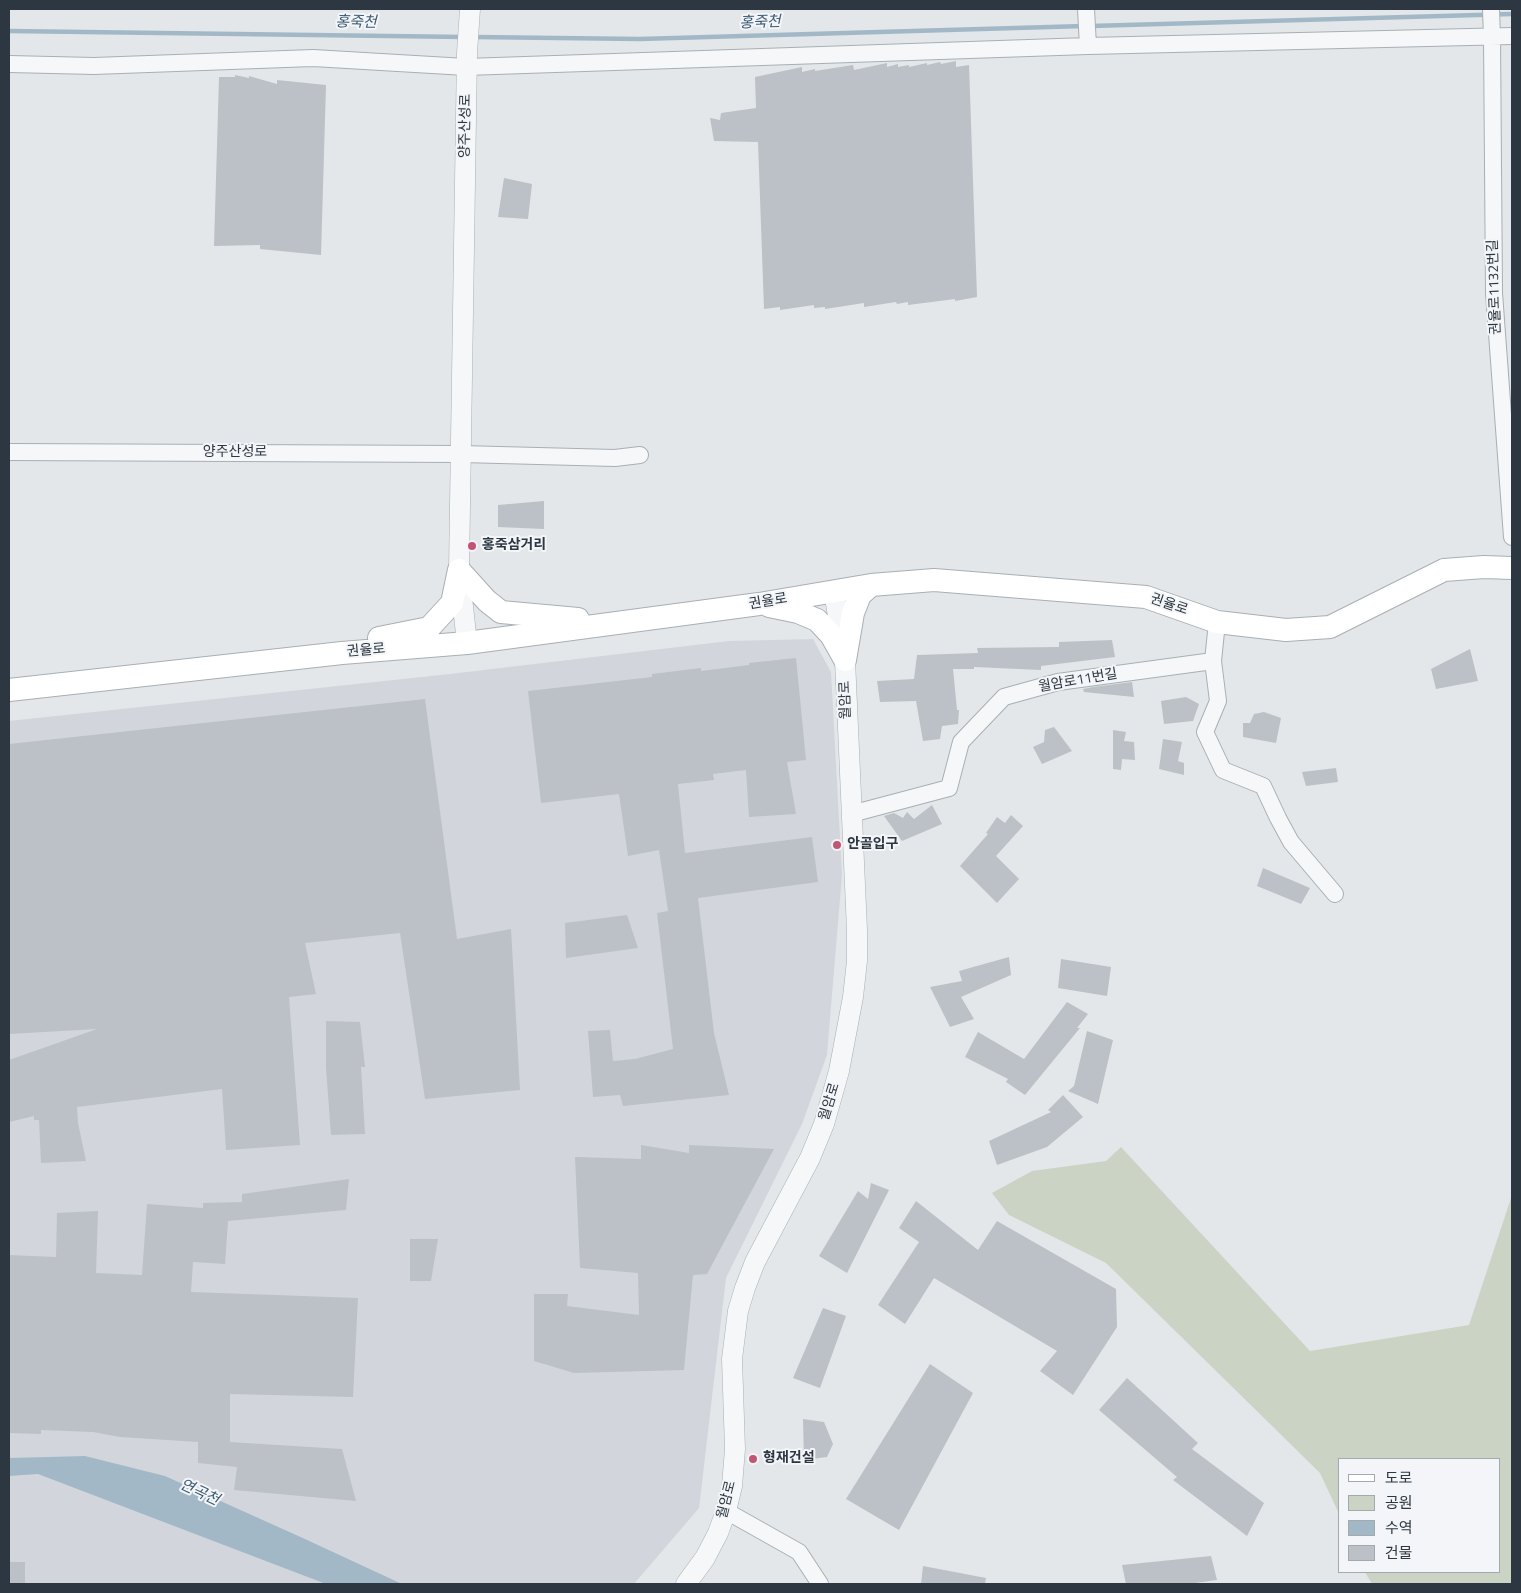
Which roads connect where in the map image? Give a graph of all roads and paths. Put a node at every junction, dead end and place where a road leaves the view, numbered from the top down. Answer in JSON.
{"nodes":[{"id":1,"x":470,"y":9,"type":"edge"},
{"id":2,"x":1086,"y":9,"type":"edge"},
{"id":3,"x":1491,"y":9,"type":"edge"},
{"id":4,"x":1512,"y":36,"type":"edge"},
{"id":5,"x":1492,"y":37,"type":"junction"},
{"id":6,"x":1088,"y":46,"type":"junction"},
{"id":7,"x":467,"y":60,"type":"junction"},
{"id":8,"x":9,"y":64,"type":"edge"},
{"id":9,"x":9,"y":452,"type":"edge"},
{"id":10,"x":461,"y":454,"type":"junction"},
{"id":11,"x":640,"y":456,"type":"dead end"},
{"id":12,"x":1512,"y":537,"type":"edge"},
{"id":13,"x":1512,"y":568,"type":"edge"},
{"id":14,"x":459,"y":570,"type":"junction"},
{"id":15,"x":870,"y":585,"type":"junction"},
{"id":16,"x":834,"y":591,"type":"junction"},
{"id":17,"x":759,"y":604,"type":"junction"},
{"id":18,"x":1218,"y":622,"type":"junction"},
{"id":19,"x":611,"y":624,"type":"junction"},
{"id":20,"x":467,"y":643,"type":"junction"},
{"id":21,"x":342,"y":653,"type":"junction"},
{"id":22,"x":845,"y":660,"type":"junction"},
{"id":23,"x":1213,"y":661,"type":"junction"},
{"id":24,"x":9,"y":690,"type":"edge"},
{"id":25,"x":851,"y":814,"type":"junction"},
{"id":26,"x":1335,"y":894,"type":"dead end"},
{"id":27,"x":726,"y":1511,"type":"junction"},
{"id":28,"x":686,"y":1584,"type":"edge"},
{"id":29,"x":820,"y":1584,"type":"edge"}],
"edges":[{"from":1,"to":7,"type":"street","name":"양주산성로"},
{"from":2,"to":6,"type":"street"},
{"from":3,"to":5,"type":"street","name":"권율로1132번길"},
{"from":4,"to":5,"type":"street"},
{"from":5,"to":6,"type":"street"},
{"from":5,"to":12,"type":"street","name":"권율로1132번길"},
{"from":6,"to":7,"type":"street"},
{"from":7,"to":8,"type":"street"},
{"from":7,"to":10,"type":"street","name":"양주산성로"},
{"from":9,"to":10,"type":"street","name":"양주산성로"},
{"from":10,"to":11,"type":"street"},
{"from":10,"to":14,"type":"street","name":"양주산성로"},
{"from":13,"to":18,"type":"main road","name":"권율로"},
{"from":14,"to":19,"type":"main road"},
{"from":14,"to":20,"type":"street","name":"양주산성로"},
{"from":14,"to":21,"type":"main road"},
{"from":15,"to":16,"type":"main road","name":"권율로"},
{"from":15,"to":18,"type":"main road","name":"권율로"},
{"from":15,"to":22,"type":"main road"},
{"from":16,"to":17,"type":"main road","name":"권율로"},
{"from":16,"to":22,"type":"street","name":"월암로"},
{"from":17,"to":19,"type":"main road","name":"권율로"},
{"from":17,"to":22,"type":"main road"},
{"from":18,"to":23,"type":"street"},
{"from":19,"to":20,"type":"main road","name":"권율로"},
{"from":20,"to":21,"type":"main road","name":"권율로"},
{"from":21,"to":24,"type":"main road","name":"권율로"},
{"from":22,"to":25,"type":"street","name":"월암로"},
{"from":23,"to":25,"type":"street","name":"월암로11번길"},
{"from":23,"to":26,"type":"street"},
{"from":25,"to":27,"type":"street","name":"월암로"},
{"from":27,"to":28,"type":"street","name":"월암로"},
{"from":27,"to":29,"type":"street"}]}
